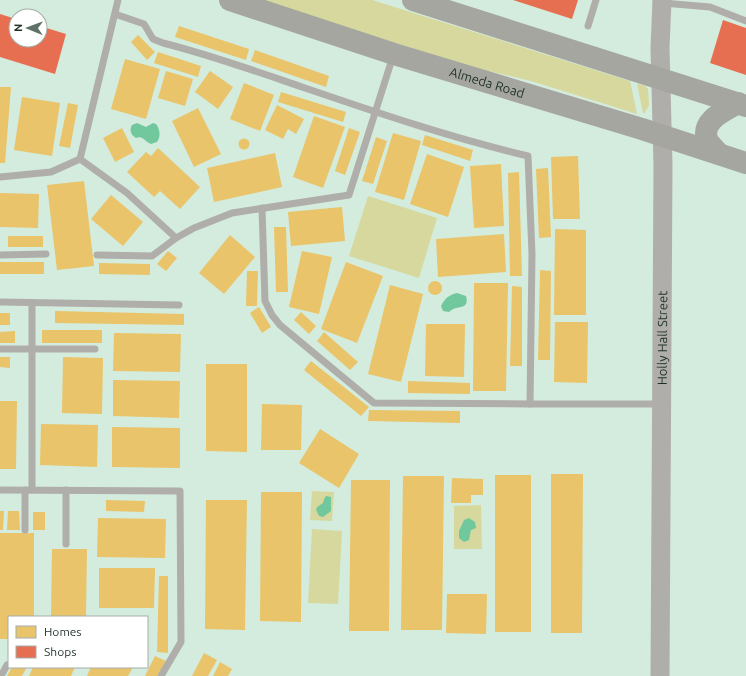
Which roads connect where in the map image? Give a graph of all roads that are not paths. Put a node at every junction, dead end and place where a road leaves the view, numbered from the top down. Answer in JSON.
{"nodes":[{"id":1,"x":118,"y":0,"type":"edge"},
{"id":2,"x":230,"y":0,"type":"edge"},
{"id":3,"x":413,"y":0,"type":"edge"},
{"id":4,"x":596,"y":0,"type":"edge"},
{"id":5,"x":662,"y":2,"type":"edge"},
{"id":6,"x":115,"y":14,"type":"junction"},
{"id":7,"x":746,"y":21,"type":"edge"},
{"id":8,"x":588,"y":26,"type":"dead end"},
{"id":9,"x":394,"y":54,"type":"junction"},
{"id":10,"x":661,"y":78,"type":"junction"},
{"id":11,"x":742,"y":105,"type":"edge"},
{"id":12,"x":375,"y":112,"type":"junction"},
{"id":13,"x":662,"y":136,"type":"junction"},
{"id":14,"x":719,"y":154,"type":"junction"},
{"id":15,"x":80,"y":159,"type":"junction"},
{"id":16,"x":746,"y":163,"type":"edge"},
{"id":17,"x":0,"y":177,"type":"edge"},
{"id":18,"x":262,"y":208,"type":"junction"},
{"id":19,"x":176,"y":238,"type":"junction"},
{"id":20,"x":46,"y":254,"type":"dead end"},
{"id":21,"x":0,"y":255,"type":"edge"},
{"id":22,"x":97,"y":255,"type":"dead end"},
{"id":23,"x":0,"y":302,"type":"edge"},
{"id":24,"x":32,"y":303,"type":"junction"},
{"id":25,"x":180,"y":305,"type":"dead end"},
{"id":26,"x":32,"y":348,"type":"junction"},
{"id":27,"x":0,"y":349,"type":"edge"},
{"id":28,"x":95,"y":349,"type":"dead end"},
{"id":29,"x":530,"y":404,"type":"junction"},
{"id":30,"x":662,"y":404,"type":"junction"},
{"id":31,"x":0,"y":490,"type":"edge"},
{"id":32,"x":29,"y":490,"type":"junction"},
{"id":33,"x":66,"y":490,"type":"junction"},
{"id":34,"x":25,"y":530,"type":"dead end"},
{"id":35,"x":66,"y":544,"type":"dead end"},
{"id":36,"x":7,"y":665,"type":"dead end"},
{"id":37,"x":1,"y":676,"type":"edge"},
{"id":38,"x":161,"y":676,"type":"edge"},
{"id":39,"x":660,"y":676,"type":"edge"}],
"edges":[{"from":1,"to":6,"type":"lane"},
{"from":2,"to":9,"type":"main road","name":"Almeda Road"},
{"from":3,"to":10,"type":"main road"},
{"from":4,"to":8,"type":"lane"},
{"from":5,"to":7,"type":"lane"},
{"from":5,"to":10,"type":"street","name":"Holly Hall Street"},
{"from":6,"to":12,"type":"lane"},
{"from":6,"to":15,"type":"lane"},
{"from":9,"to":12,"type":"lane"},
{"from":9,"to":13,"type":"main road","name":"Almeda Road"},
{"from":10,"to":11,"type":"main road"},
{"from":10,"to":13,"type":"street","name":"Holly Hall Street"},
{"from":11,"to":14,"type":"main road"},
{"from":12,"to":18,"type":"lane"},
{"from":12,"to":29,"type":"lane"},
{"from":13,"to":14,"type":"main road","name":"Almeda Road"},
{"from":13,"to":30,"type":"street","name":"Holly Hall Street"},
{"from":14,"to":16,"type":"main road","name":"Almeda Road"},
{"from":15,"to":17,"type":"lane"},
{"from":15,"to":19,"type":"lane"},
{"from":18,"to":19,"type":"lane"},
{"from":18,"to":29,"type":"lane"},
{"from":19,"to":22,"type":"lane"},
{"from":20,"to":21,"type":"lane"},
{"from":23,"to":24,"type":"lane"},
{"from":24,"to":25,"type":"lane"},
{"from":24,"to":26,"type":"lane"},
{"from":26,"to":27,"type":"lane"},
{"from":26,"to":28,"type":"lane"},
{"from":26,"to":32,"type":"lane"},
{"from":29,"to":30,"type":"lane"},
{"from":30,"to":39,"type":"street","name":"Holly Hall Street"},
{"from":31,"to":32,"type":"lane"},
{"from":32,"to":33,"type":"lane"},
{"from":32,"to":34,"type":"lane"},
{"from":33,"to":35,"type":"lane"},
{"from":33,"to":38,"type":"lane"},
{"from":36,"to":37,"type":"lane"}]}
